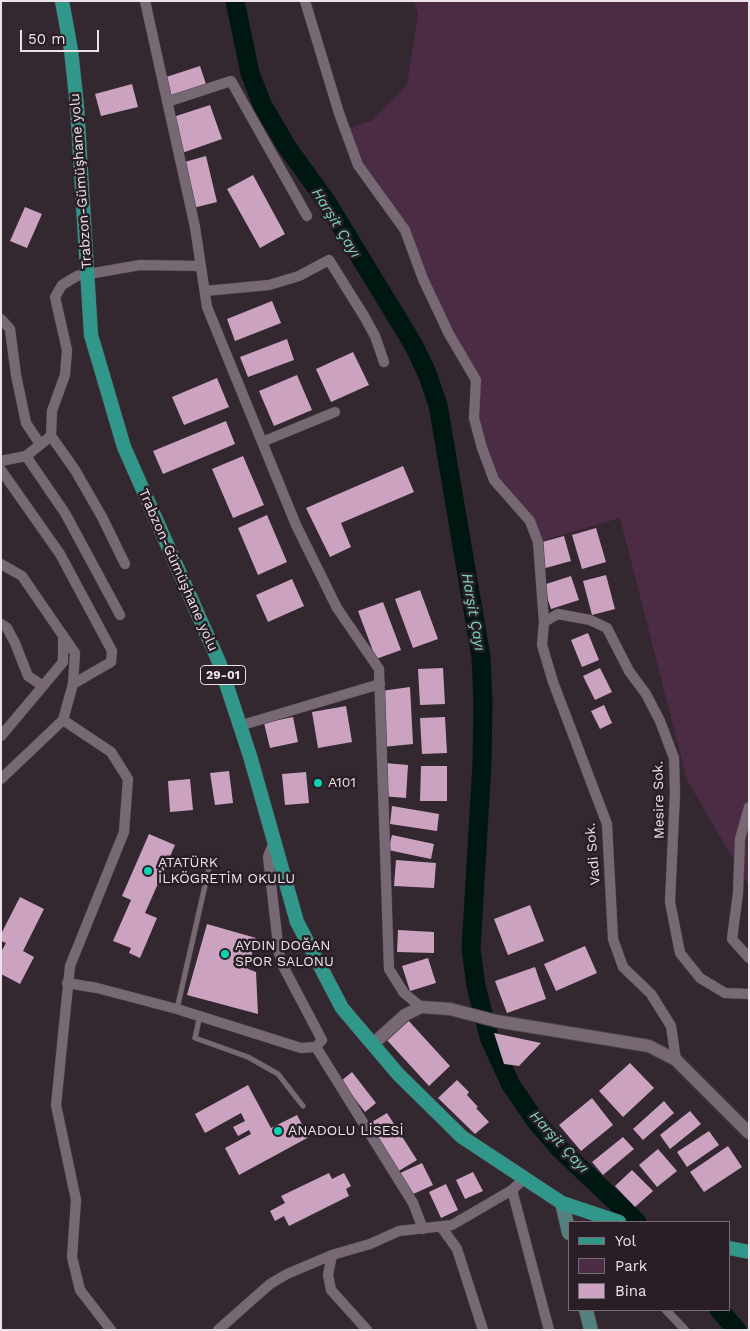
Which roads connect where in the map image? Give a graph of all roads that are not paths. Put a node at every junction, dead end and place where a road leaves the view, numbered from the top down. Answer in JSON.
{"nodes":[{"id":1,"x":62,"y":1,"type":"edge"},
{"id":2,"x":145,"y":1,"type":"edge"},
{"id":3,"x":305,"y":1,"type":"edge"},
{"id":4,"x":167,"y":102,"type":"junction"},
{"id":5,"x":307,"y":216,"type":"dead end"},
{"id":6,"x":201,"y":266,"type":"junction"},
{"id":7,"x":87,"y":274,"type":"junction"},
{"id":8,"x":205,"y":291,"type":"junction"},
{"id":9,"x":1,"y":319,"type":"edge"},
{"id":10,"x":384,"y":362,"type":"dead end"},
{"id":11,"x":335,"y":412,"type":"dead end"},
{"id":12,"x":51,"y":436,"type":"junction"},
{"id":13,"x":262,"y":442,"type":"junction"},
{"id":14,"x":40,"y":444,"type":"junction"},
{"id":15,"x":26,"y":456,"type":"junction"},
{"id":16,"x":1,"y":461,"type":"edge"},
{"id":17,"x":1,"y":470,"type":"edge"},
{"id":18,"x":1,"y":564,"type":"edge"},
{"id":19,"x":125,"y":564,"type":"dead end"},
{"id":20,"x":120,"y":615,"type":"dead end"},
{"id":21,"x":544,"y":622,"type":"junction"},
{"id":22,"x":1,"y":624,"type":"edge"},
{"id":23,"x":63,"y":634,"type":"junction"},
{"id":24,"x":73,"y":684,"type":"junction"},
{"id":25,"x":380,"y":684,"type":"junction"},
{"id":26,"x":43,"y":686,"type":"junction"},
{"id":27,"x":63,"y":720,"type":"junction"},
{"id":28,"x":239,"y":726,"type":"junction"},
{"id":29,"x":1,"y":736,"type":"edge"},
{"id":30,"x":1,"y":779,"type":"edge"},
{"id":31,"x":749,"y":807,"type":"edge"},
{"id":32,"x":275,"y":839,"type":"junction"},
{"id":33,"x":209,"y":868,"type":"dead end"},
{"id":34,"x":749,"y":958,"type":"edge"},
{"id":35,"x":67,"y":983,"type":"junction"},
{"id":36,"x":749,"y":994,"type":"edge"},
{"id":37,"x":421,"y":1007,"type":"junction"},
{"id":38,"x":177,"y":1009,"type":"junction"},
{"id":39,"x":200,"y":1015,"type":"junction"},
{"id":40,"x":373,"y":1044,"type":"junction"},
{"id":41,"x":316,"y":1046,"type":"junction"},
{"id":42,"x":676,"y":1060,"type":"junction"},
{"id":43,"x":303,"y":1106,"type":"dead end"},
{"id":44,"x":749,"y":1133,"type":"edge"},
{"id":45,"x":525,"y":1178,"type":"junction"},
{"id":46,"x":512,"y":1190,"type":"junction"},
{"id":47,"x":562,"y":1203,"type":"junction"},
{"id":48,"x":614,"y":1221,"type":"edge"},
{"id":49,"x":442,"y":1228,"type":"junction"},
{"id":50,"x":423,"y":1229,"type":"junction"},
{"id":51,"x":568,"y":1229,"type":"edge"},
{"id":52,"x":730,"y":1248,"type":"edge"},
{"id":53,"x":749,"y":1252,"type":"edge"},
{"id":54,"x":332,"y":1255,"type":"junction"},
{"id":55,"x":586,"y":1311,"type":"edge"},
{"id":56,"x":667,"y":1311,"type":"edge"},
{"id":57,"x":111,"y":1330,"type":"edge"},
{"id":58,"x":218,"y":1330,"type":"edge"},
{"id":59,"x":367,"y":1330,"type":"edge"},
{"id":60,"x":483,"y":1330,"type":"edge"},
{"id":61,"x":549,"y":1330,"type":"edge"},
{"id":62,"x":591,"y":1330,"type":"edge"},
{"id":63,"x":685,"y":1330,"type":"edge"}],
"edges":[{"from":1,"to":7,"type":"main road","name":"Trabzon-Gümüşhane yolu","number":"29-01"},
{"from":2,"to":4,"type":"street"},
{"from":3,"to":21,"type":"street","name":"Vadi Sok."},
{"from":4,"to":5,"type":"street"},
{"from":4,"to":6,"type":"street"},
{"from":6,"to":7,"type":"street"},
{"from":6,"to":8,"type":"street"},
{"from":7,"to":12,"type":"street"},
{"from":7,"to":28,"type":"main road","name":"Trabzon-Gümüşhane yolu","number":"29-01"},
{"from":8,"to":10,"type":"street"},
{"from":8,"to":13,"type":"street"},
{"from":9,"to":14,"type":"street"},
{"from":11,"to":13,"type":"street"},
{"from":12,"to":14,"type":"street"},
{"from":12,"to":19,"type":"street"},
{"from":13,"to":25,"type":"street"},
{"from":14,"to":15,"type":"street"},
{"from":15,"to":16,"type":"street"},
{"from":15,"to":20,"type":"street"},
{"from":17,"to":24,"type":"street"},
{"from":18,"to":23,"type":"street"},
{"from":21,"to":36,"type":"street","name":"Mesire Sok."},
{"from":21,"to":42,"type":"street","name":"Vadi Sok."},
{"from":22,"to":26,"type":"street"},
{"from":23,"to":24,"type":"street"},
{"from":23,"to":26,"type":"street"},
{"from":24,"to":27,"type":"street"},
{"from":25,"to":28,"type":"street"},
{"from":25,"to":37,"type":"street"},
{"from":26,"to":29,"type":"street"},
{"from":27,"to":30,"type":"street"},
{"from":27,"to":35,"type":"street"},
{"from":28,"to":32,"type":"main road","name":"Trabzon-Gümüşhane yolu","number":"29-01"},
{"from":31,"to":34,"type":"street"},
{"from":32,"to":40,"type":"main road","name":"Trabzon-Gümüşhane yolu","number":"29-01"},
{"from":32,"to":41,"type":"street"},
{"from":33,"to":38,"type":"lane"},
{"from":35,"to":38,"type":"street"},
{"from":35,"to":57,"type":"street"},
{"from":37,"to":40,"type":"street"},
{"from":37,"to":42,"type":"street"},
{"from":38,"to":39,"type":"street"},
{"from":39,"to":41,"type":"street"},
{"from":39,"to":43,"type":"lane"},
{"from":40,"to":45,"type":"main road","name":"Trabzon-Gümüşhane yolu","number":"29-01"},
{"from":41,"to":50,"type":"street"},
{"from":42,"to":44,"type":"street"},
{"from":45,"to":46,"type":"street"},
{"from":45,"to":47,"type":"main road","name":"Trabzon-Gümüşhane yolu","number":"29-01"},
{"from":46,"to":49,"type":"street"},
{"from":46,"to":61,"type":"street"},
{"from":47,"to":48,"type":"main road","name":"Trabzon-Gümüşhane yolu","number":"29-01"},
{"from":47,"to":51,"type":"main road"},
{"from":49,"to":50,"type":"street"},
{"from":49,"to":60,"type":"street"},
{"from":50,"to":54,"type":"street"},
{"from":52,"to":53,"type":"main road"},
{"from":54,"to":58,"type":"street"},
{"from":54,"to":59,"type":"street"},
{"from":55,"to":62,"type":"main road"},
{"from":56,"to":63,"type":"street"}]}
